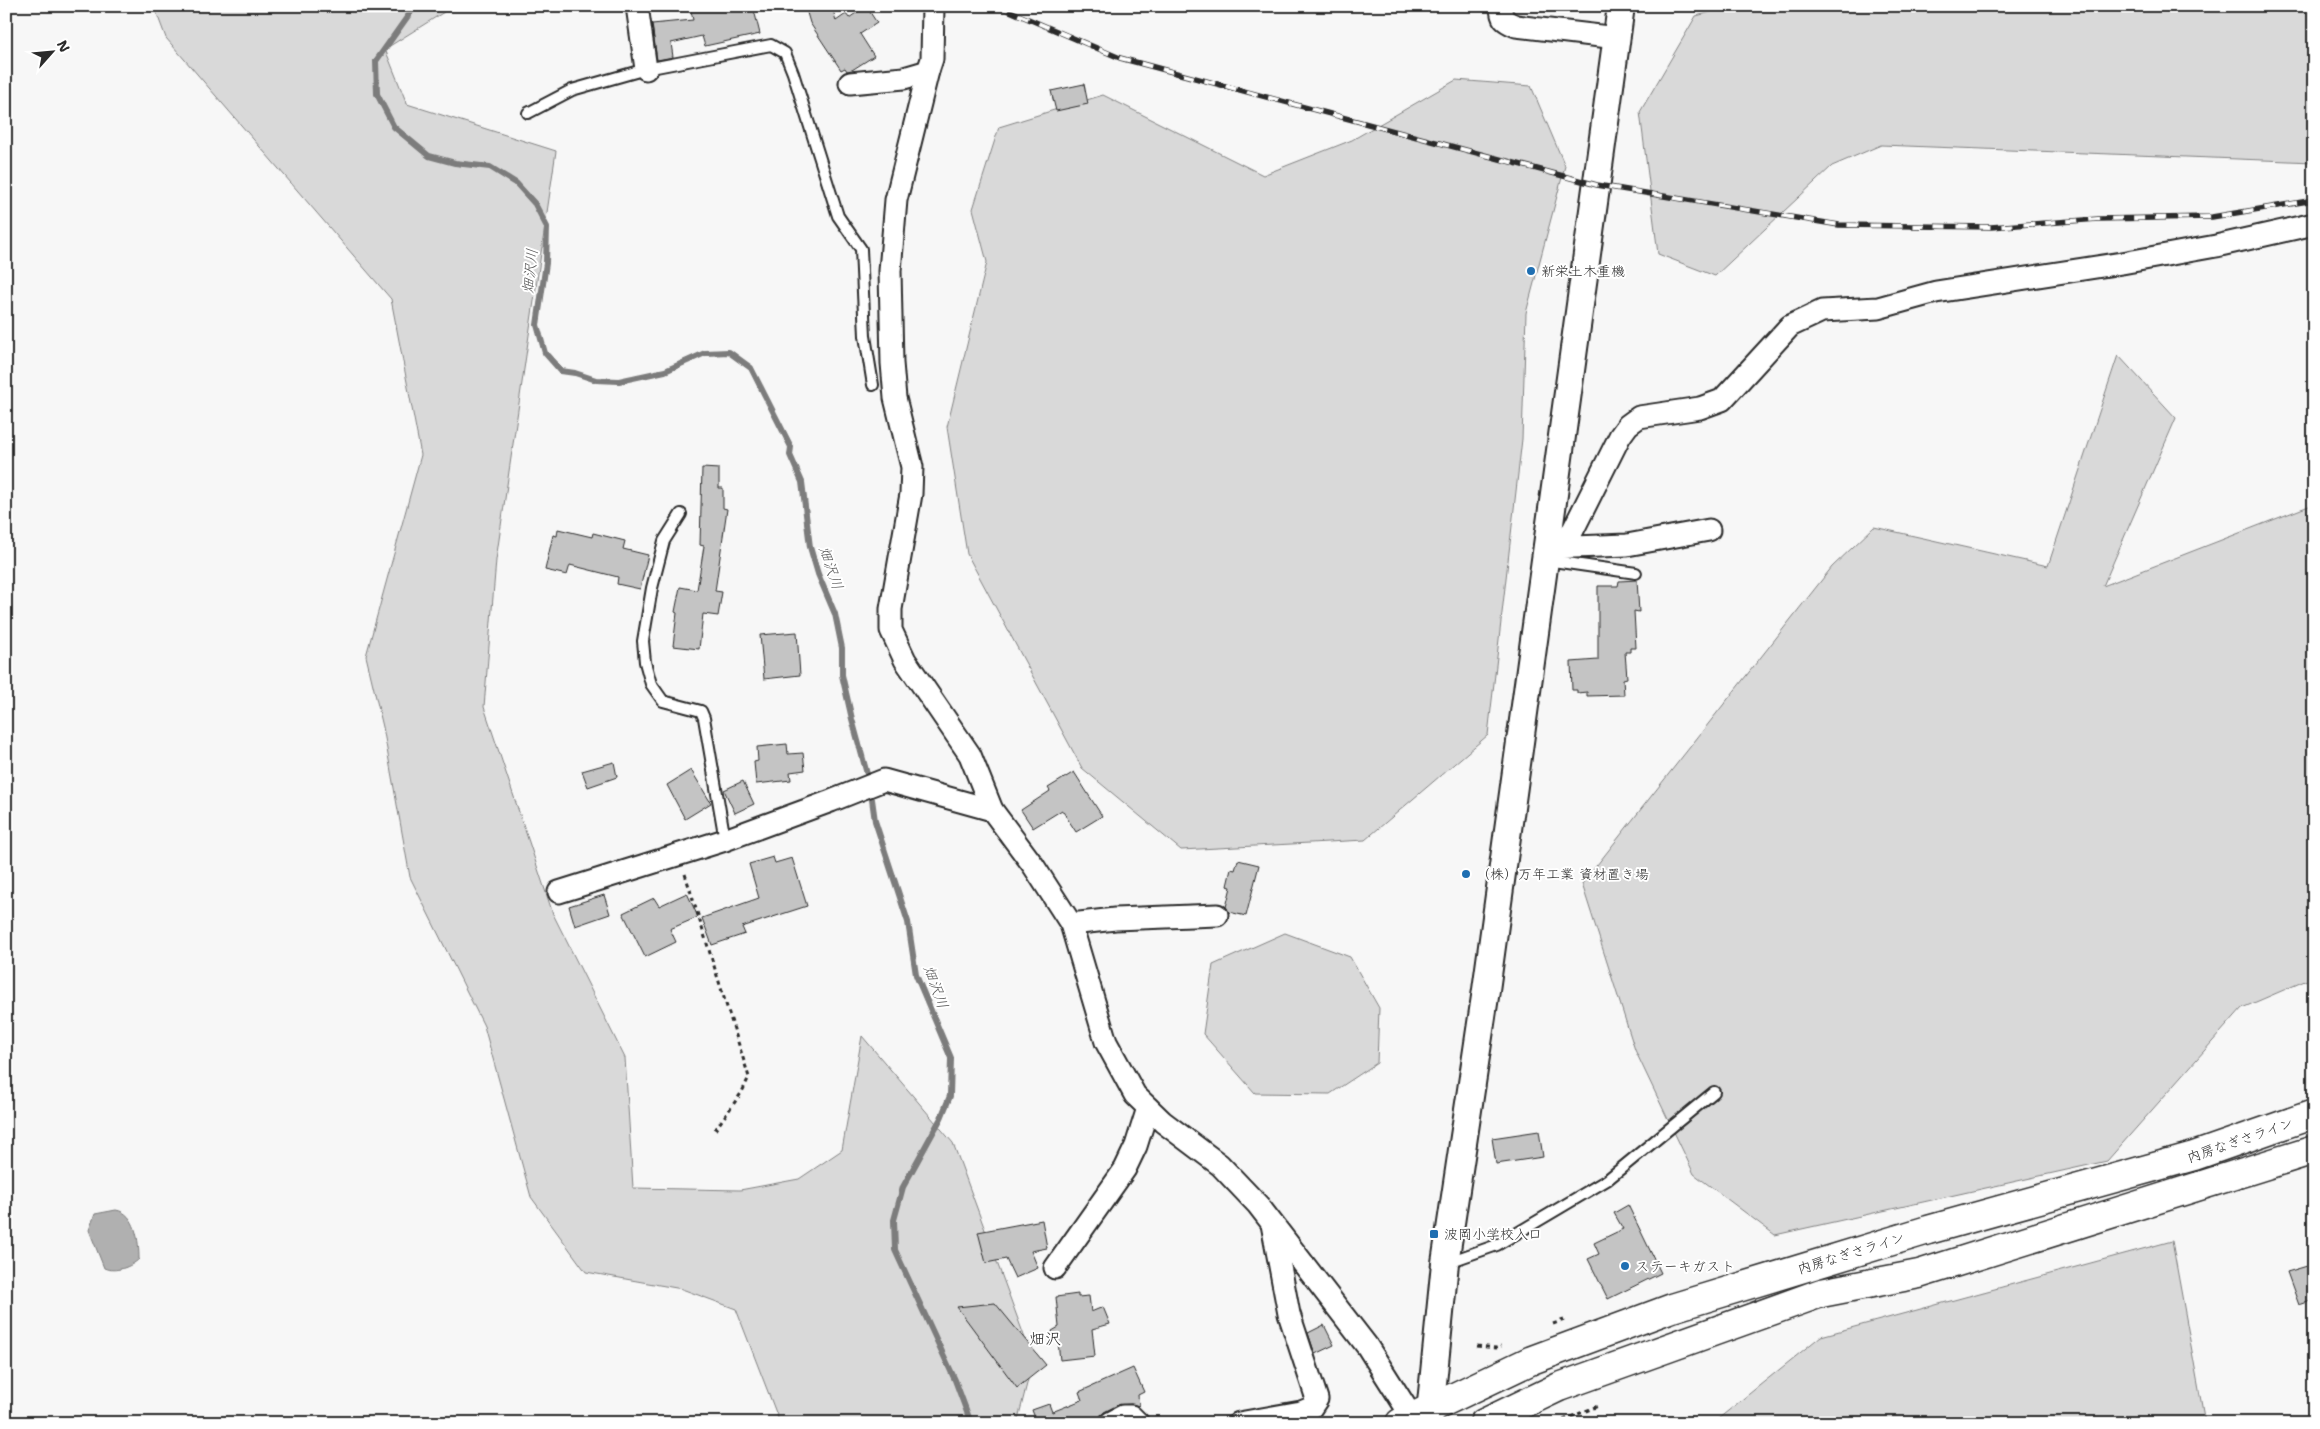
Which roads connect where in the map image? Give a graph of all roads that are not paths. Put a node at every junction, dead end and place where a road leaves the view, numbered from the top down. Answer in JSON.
{"nodes":[{"id":1,"x":637,"y":6,"type":"edge"},
{"id":2,"x":934,"y":6,"type":"edge"},
{"id":3,"x":1501,"y":6,"type":"edge"},
{"id":4,"x":1621,"y":6,"type":"edge"},
{"id":5,"x":1617,"y":38,"type":"junction"},
{"id":6,"x":646,"y":70,"type":"junction"},
{"id":7,"x":928,"y":71,"type":"junction"},
{"id":8,"x":850,"y":83,"type":"dead end"},
{"id":9,"x":528,"y":113,"type":"dead end"},
{"id":10,"x":2314,"y":224,"type":"edge"},
{"id":11,"x":873,"y":385,"type":"dead end"},
{"id":12,"x":681,"y":514,"type":"dead end"},
{"id":13,"x":1709,"y":530,"type":"dead end"},
{"id":14,"x":1547,"y":549,"type":"junction"},
{"id":15,"x":1636,"y":573,"type":"dead end"},
{"id":16,"x":992,"y":810,"type":"junction"},
{"id":17,"x":725,"y":840,"type":"junction"},
{"id":18,"x":559,"y":892,"type":"dead end"},
{"id":19,"x":1217,"y":914,"type":"dead end"},
{"id":20,"x":1071,"y":924,"type":"junction"},
{"id":21,"x":1714,"y":1092,"type":"dead end"},
{"id":22,"x":1148,"y":1108,"type":"junction"},
{"id":23,"x":2314,"y":1114,"type":"edge"},
{"id":24,"x":2314,"y":1150,"type":"edge"},
{"id":25,"x":1271,"y":1222,"type":"junction"},
{"id":26,"x":1445,"y":1263,"type":"junction"},
{"id":27,"x":1055,"y":1268,"type":"dead end"},
{"id":28,"x":1418,"y":1418,"type":"edge"},
{"id":29,"x":1110,"y":1423,"type":"edge"},
{"id":30,"x":1138,"y":1423,"type":"edge"},
{"id":31,"x":1239,"y":1423,"type":"edge"},
{"id":32,"x":1484,"y":1423,"type":"edge"}],
"edges":[{"from":1,"to":6,"type":"street"},
{"from":2,"to":7,"type":"street"},
{"from":3,"to":5,"type":"street"},
{"from":4,"to":5,"type":"street"},
{"from":5,"to":14,"type":"street"},
{"from":6,"to":9,"type":"lane"},
{"from":6,"to":11,"type":"lane"},
{"from":7,"to":8,"type":"street"},
{"from":7,"to":16,"type":"street"},
{"from":10,"to":14,"type":"street"},
{"from":12,"to":17,"type":"lane"},
{"from":13,"to":14,"type":"street"},
{"from":14,"to":15,"type":"lane"},
{"from":14,"to":26,"type":"street"},
{"from":16,"to":17,"type":"street"},
{"from":16,"to":20,"type":"street"},
{"from":17,"to":18,"type":"street"},
{"from":19,"to":20,"type":"street"},
{"from":20,"to":22,"type":"street"},
{"from":21,"to":26,"type":"lane"},
{"from":22,"to":25,"type":"street"},
{"from":22,"to":27,"type":"street"},
{"from":23,"to":28,"type":"highway","name":"内房なぎさライン"},
{"from":24,"to":32,"type":"highway"},
{"from":25,"to":28,"type":"street"},
{"from":25,"to":31,"type":"street"},
{"from":26,"to":28,"type":"street"},
{"from":29,"to":30,"type":"street"}]}
